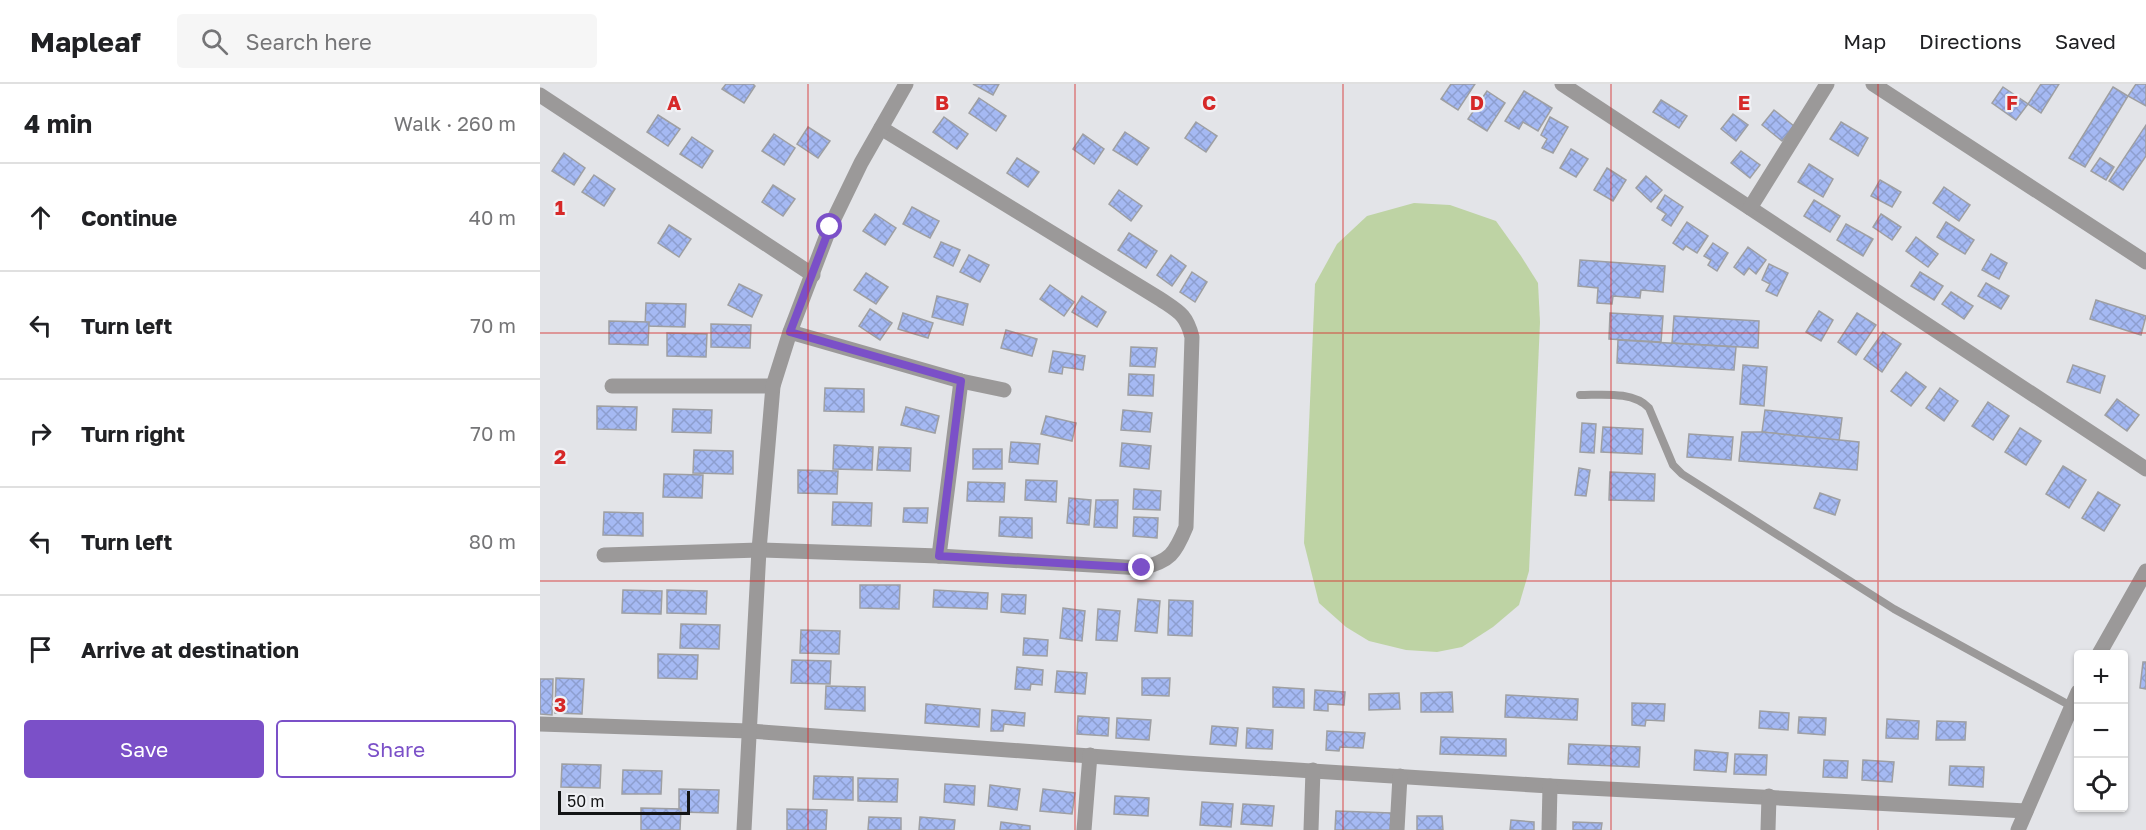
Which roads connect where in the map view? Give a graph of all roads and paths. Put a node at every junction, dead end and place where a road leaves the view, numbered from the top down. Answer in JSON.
{"nodes":[{"id":1,"x":906,"y":84,"type":"edge"},
{"id":2,"x":1562,"y":84,"type":"edge"},
{"id":3,"x":1827,"y":84,"type":"edge"},
{"id":4,"x":1873,"y":84,"type":"edge"},
{"id":5,"x":540,"y":95,"type":"edge"},
{"id":6,"x":881,"y":128,"type":"junction"},
{"id":7,"x":1749,"y":208,"type":"junction"},
{"id":8,"x":2146,"y":262,"type":"edge"},
{"id":9,"x":813,"y":275,"type":"junction"},
{"id":10,"x":790,"y":332,"type":"junction"},
{"id":11,"x":961,"y":381,"type":"junction"},
{"id":12,"x":612,"y":386,"type":"dead end"},
{"id":13,"x":773,"y":386,"type":"junction"},
{"id":14,"x":1004,"y":390,"type":"dead end"},
{"id":15,"x":1580,"y":395,"type":"dead end"},
{"id":16,"x":2146,"y":469,"type":"edge"},
{"id":17,"x":759,"y":550,"type":"junction"},
{"id":18,"x":604,"y":555,"type":"dead end"},
{"id":19,"x":939,"y":556,"type":"junction"},
{"id":20,"x":2146,"y":571,"type":"edge"},
{"id":21,"x":2101,"y":650,"type":"edge"},
{"id":22,"x":2074,"y":699,"type":"edge"},
{"id":23,"x":2074,"y":701,"type":"edge"},
{"id":24,"x":540,"y":723,"type":"edge"},
{"id":25,"x":540,"y":731,"type":"edge"},
{"id":26,"x":749,"y":731,"type":"junction"},
{"id":27,"x":1090,"y":755,"type":"junction"},
{"id":28,"x":1313,"y":770,"type":"junction"},
{"id":29,"x":1400,"y":776,"type":"junction"},
{"id":30,"x":1550,"y":786,"type":"junction"},
{"id":31,"x":1769,"y":796,"type":"junction"},
{"id":32,"x":2026,"y":811,"type":"junction"},
{"id":33,"x":744,"y":830,"type":"edge"},
{"id":34,"x":1084,"y":830,"type":"edge"},
{"id":35,"x":1311,"y":830,"type":"edge"},
{"id":36,"x":1397,"y":830,"type":"edge"},
{"id":37,"x":1549,"y":830,"type":"edge"},
{"id":38,"x":1768,"y":830,"type":"edge"},
{"id":39,"x":2018,"y":830,"type":"edge"}],
"edges":[{"from":1,"to":6,"type":"street"},
{"from":2,"to":7,"type":"street"},
{"from":3,"to":7,"type":"street"},
{"from":4,"to":8,"type":"street"},
{"from":5,"to":9,"type":"street"},
{"from":6,"to":9,"type":"street"},
{"from":6,"to":19,"type":"street"},
{"from":7,"to":16,"type":"street"},
{"from":9,"to":10,"type":"street"},
{"from":10,"to":11,"type":"street"},
{"from":10,"to":13,"type":"street"},
{"from":11,"to":14,"type":"street"},
{"from":11,"to":19,"type":"street"},
{"from":12,"to":13,"type":"street"},
{"from":13,"to":17,"type":"street"},
{"from":15,"to":22,"type":"lane"},
{"from":17,"to":18,"type":"street"},
{"from":17,"to":19,"type":"street"},
{"from":17,"to":26,"type":"street"},
{"from":20,"to":21,"type":"street"},
{"from":23,"to":32,"type":"street"},
{"from":24,"to":25,"type":"street"},
{"from":24,"to":26,"type":"street"},
{"from":26,"to":27,"type":"street"},
{"from":26,"to":33,"type":"street"},
{"from":27,"to":28,"type":"street"},
{"from":27,"to":34,"type":"street"},
{"from":28,"to":29,"type":"street"},
{"from":28,"to":35,"type":"street"},
{"from":29,"to":30,"type":"street"},
{"from":29,"to":36,"type":"street"},
{"from":30,"to":31,"type":"street"},
{"from":30,"to":37,"type":"street"},
{"from":31,"to":32,"type":"street"},
{"from":31,"to":38,"type":"street"},
{"from":32,"to":39,"type":"street"}]}
